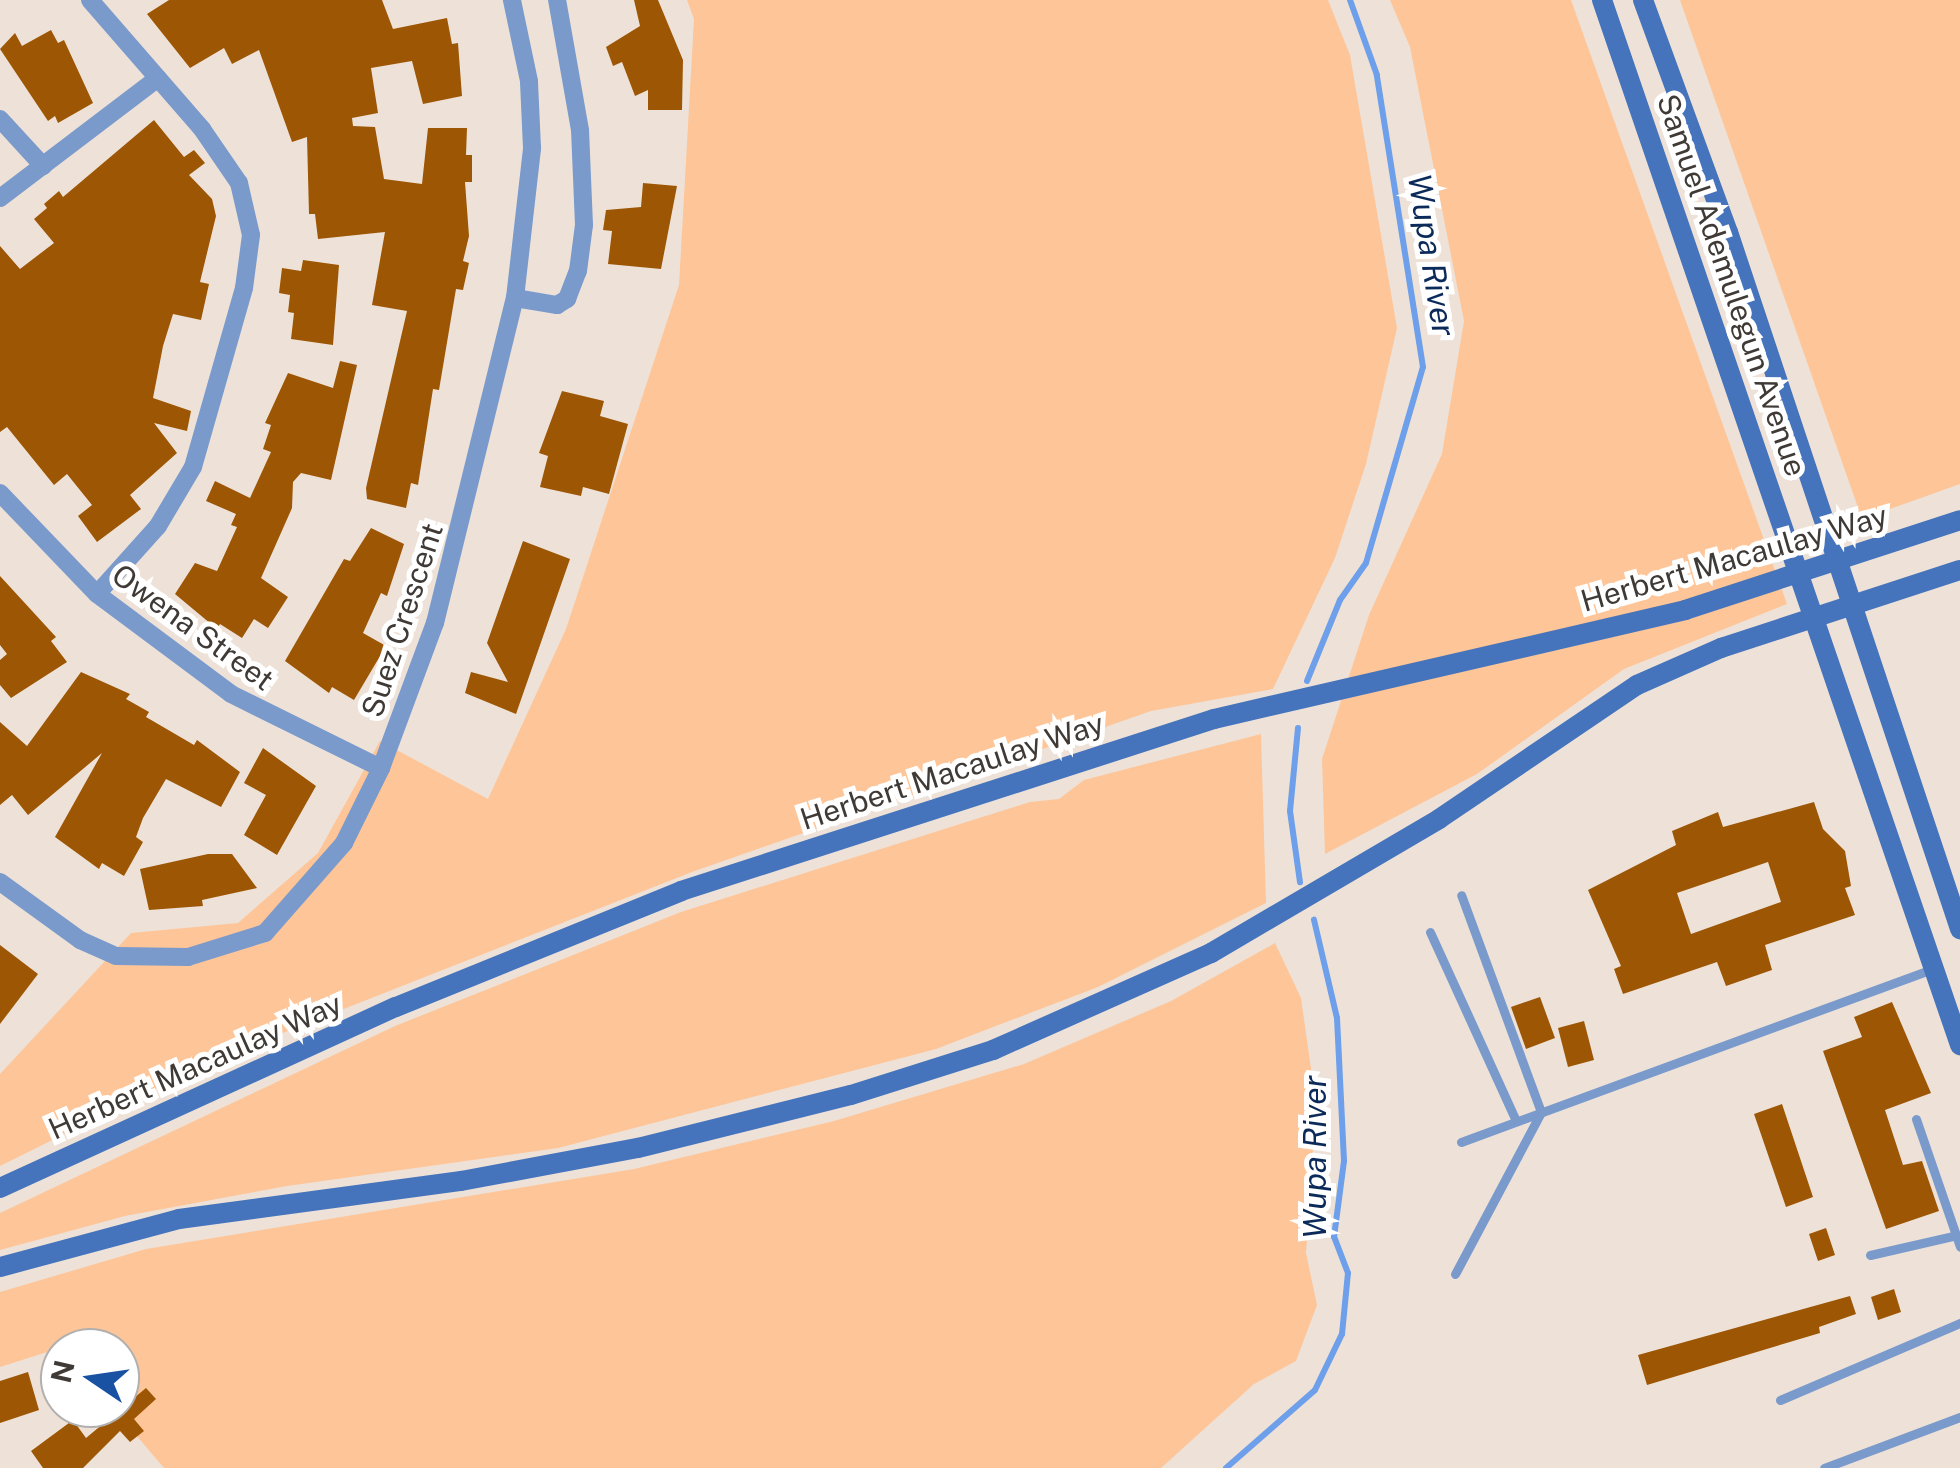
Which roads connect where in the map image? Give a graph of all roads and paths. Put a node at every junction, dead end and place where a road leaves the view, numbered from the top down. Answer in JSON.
{"nodes":[{"id":1,"x":512,"y":0,"type":"edge"},
{"id":2,"x":557,"y":0,"type":"edge"},
{"id":3,"x":1602,"y":0,"type":"edge"},
{"id":4,"x":1643,"y":0,"type":"edge"},
{"id":5,"x":93,"y":1,"type":"edge"},
{"id":6,"x":158,"y":78,"type":"junction"},
{"id":7,"x":0,"y":119,"type":"edge"},
{"id":8,"x":43,"y":166,"type":"junction"},
{"id":9,"x":0,"y":198,"type":"edge"},
{"id":10,"x":515,"y":298,"type":"junction"},
{"id":11,"x":0,"y":493,"type":"edge"},
{"id":12,"x":1960,"y":520,"type":"edge"},
{"id":13,"x":1840,"y":563,"type":"junction"},
{"id":14,"x":1960,"y":570,"type":"edge"},
{"id":15,"x":1798,"y":576,"type":"junction"},
{"id":16,"x":97,"y":594,"type":"junction"},
{"id":17,"x":1852,"y":605,"type":"junction"},
{"id":18,"x":1811,"y":619,"type":"junction"},
{"id":19,"x":382,"y":768,"type":"junction"},
{"id":20,"x":1951,"y":875,"type":"edge"},
{"id":21,"x":0,"y":882,"type":"edge"},
{"id":22,"x":1460,"y":895,"type":"dead end"},
{"id":23,"x":1960,"y":930,"type":"edge"},
{"id":24,"x":1430,"y":932,"type":"dead end"},
{"id":25,"x":1935,"y":968,"type":"junction"},
{"id":26,"x":1960,"y":1044,"type":"edge"},
{"id":27,"x":1540,"y":1112,"type":"junction"},
{"id":28,"x":1916,"y":1118,"type":"dead end"},
{"id":29,"x":1516,"y":1121,"type":"junction"},
{"id":30,"x":1460,"y":1142,"type":"dead end"},
{"id":31,"x":0,"y":1188,"type":"edge"},
{"id":32,"x":1956,"y":1235,"type":"junction"},
{"id":33,"x":1960,"y":1247,"type":"edge"},
{"id":34,"x":1870,"y":1256,"type":"dead end"},
{"id":35,"x":0,"y":1266,"type":"edge"},
{"id":36,"x":1455,"y":1274,"type":"dead end"},
{"id":37,"x":1960,"y":1323,"type":"edge"},
{"id":38,"x":1780,"y":1400,"type":"dead end"},
{"id":39,"x":1960,"y":1417,"type":"edge"},
{"id":40,"x":1824,"y":1468,"type":"edge"}],
"edges":[{"from":1,"to":10,"type":"street","name":"Suez Crescent"},
{"from":2,"to":10,"type":"street"},
{"from":3,"to":15,"type":"main road","name":"Samuel Ademulegun Avenue"},
{"from":4,"to":13,"type":"main road","name":"Samuel Ademulegun Avenue"},
{"from":5,"to":6,"type":"street"},
{"from":6,"to":8,"type":"street"},
{"from":6,"to":16,"type":"street"},
{"from":7,"to":8,"type":"street"},
{"from":8,"to":9,"type":"street"},
{"from":10,"to":19,"type":"street","name":"Suez Crescent"},
{"from":11,"to":16,"type":"street","name":"Owena Street"},
{"from":12,"to":13,"type":"main road","name":"Herbert Macaulay Way"},
{"from":13,"to":15,"type":"main road","name":"Herbert Macaulay Way"},
{"from":13,"to":17,"type":"main road","name":"Samuel Ademulegun Avenue"},
{"from":14,"to":17,"type":"main road"},
{"from":15,"to":18,"type":"main road","name":"Samuel Ademulegun Avenue"},
{"from":15,"to":31,"type":"main road","name":"Herbert Macaulay Way"},
{"from":16,"to":19,"type":"street","name":"Owena Street"},
{"from":17,"to":18,"type":"main road"},
{"from":17,"to":20,"type":"main road","name":"Samuel Ademulegun Avenue"},
{"from":18,"to":25,"type":"main road","name":"Samuel Ademulegun Avenue"},
{"from":18,"to":35,"type":"main road"},
{"from":19,"to":21,"type":"street","name":"Suez Crescent"},
{"from":20,"to":23,"type":"main road","name":"Samuel Ademulegun Avenue"},
{"from":22,"to":27,"type":"lane"},
{"from":24,"to":29,"type":"lane"},
{"from":25,"to":26,"type":"main road","name":"Samuel Ademulegun Avenue"},
{"from":25,"to":27,"type":"lane"},
{"from":27,"to":29,"type":"lane"},
{"from":27,"to":36,"type":"lane"},
{"from":28,"to":32,"type":"lane"},
{"from":29,"to":30,"type":"lane"},
{"from":32,"to":33,"type":"lane"},
{"from":32,"to":34,"type":"lane"},
{"from":37,"to":38,"type":"lane"},
{"from":39,"to":40,"type":"lane"}]}
